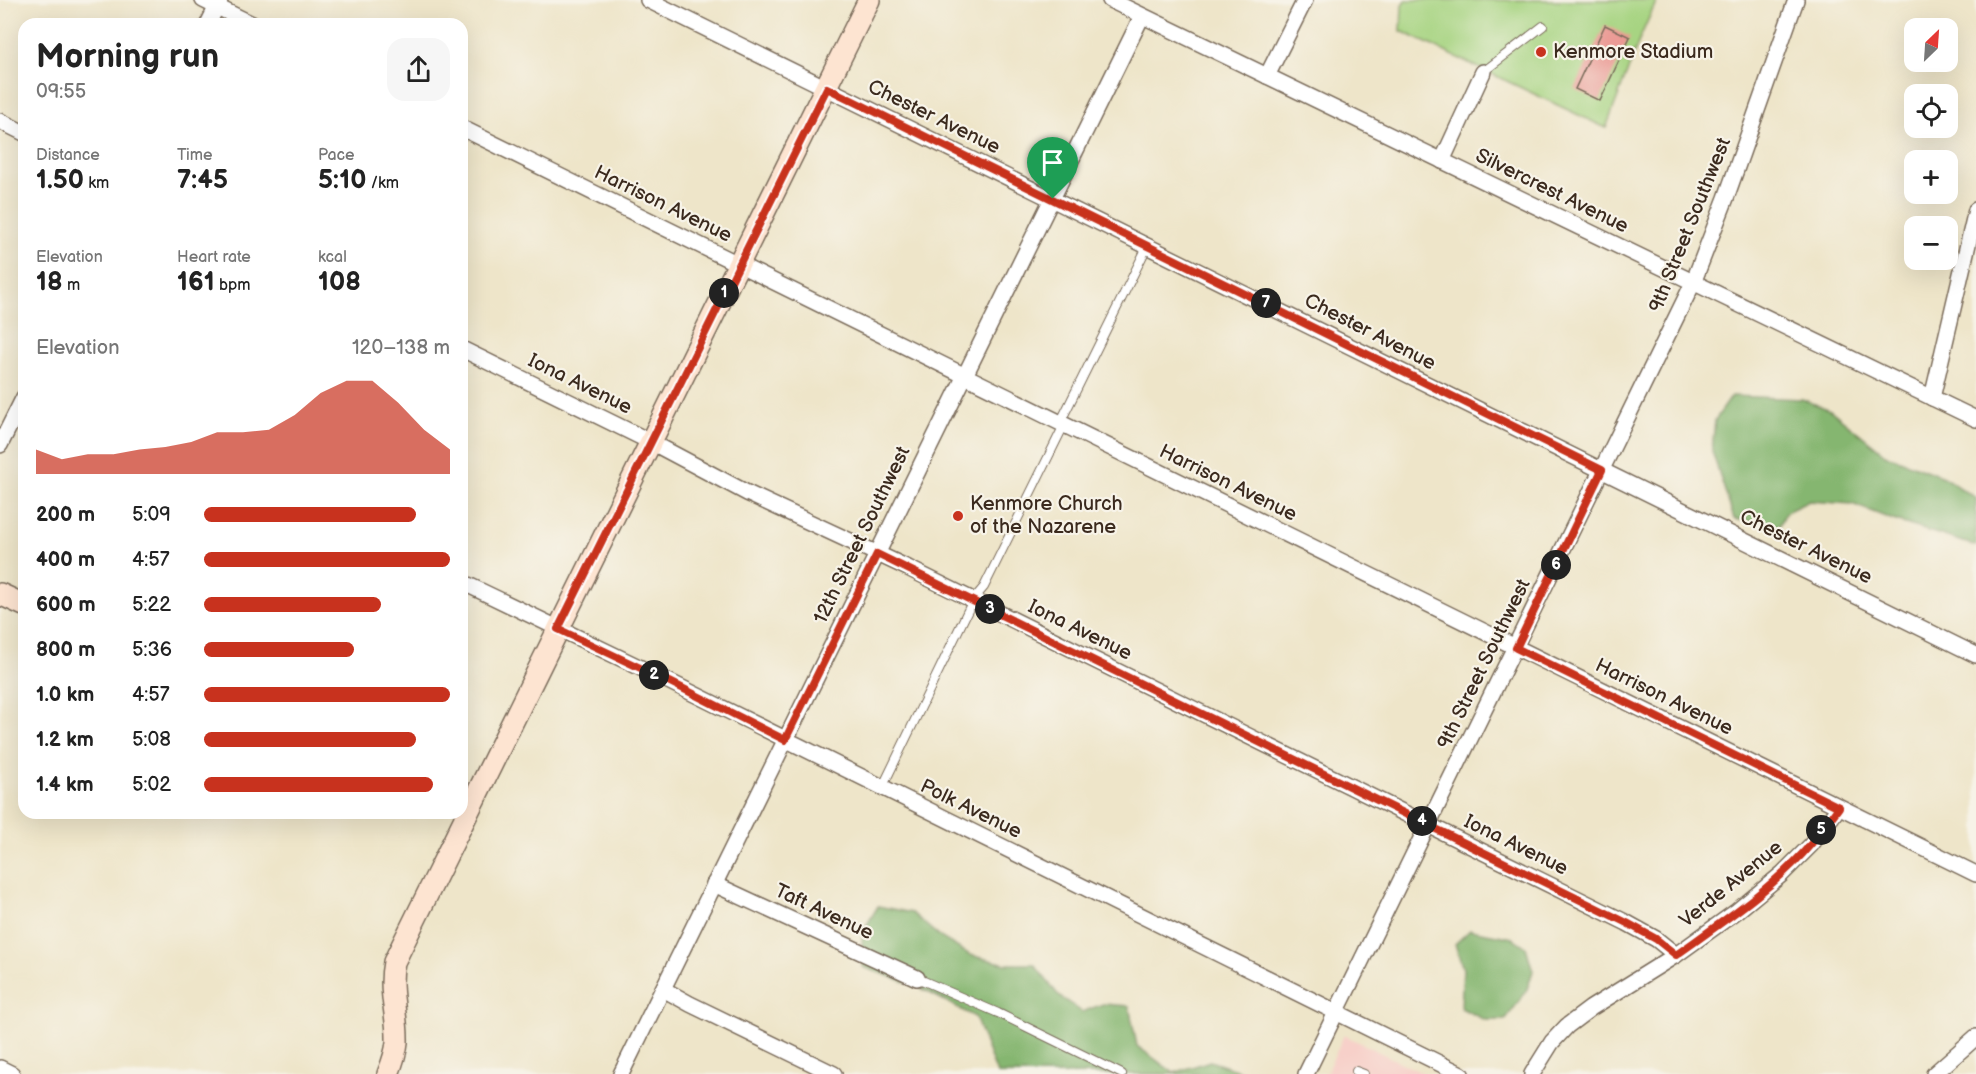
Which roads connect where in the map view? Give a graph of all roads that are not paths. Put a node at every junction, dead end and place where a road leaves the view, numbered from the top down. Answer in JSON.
{"nodes":[{"id":1,"x":648,"y":0,"type":"edge"},
{"id":2,"x":869,"y":0,"type":"edge"},
{"id":3,"x":1110,"y":0,"type":"edge"},
{"id":4,"x":1305,"y":0,"type":"edge"},
{"id":5,"x":1796,"y":0,"type":"edge"},
{"id":6,"x":213,"y":2,"type":"edge"},
{"id":7,"x":1142,"y":16,"type":"junction"},
{"id":8,"x":209,"y":18,"type":"edge"},
{"id":9,"x":241,"y":18,"type":"edge"},
{"id":10,"x":1543,"y":26,"type":"dead end"},
{"id":11,"x":1483,"y":72,"type":"joint"},
{"id":12,"x":1267,"y":76,"type":"junction"},
{"id":13,"x":827,"y":88,"type":"junction"},
{"id":14,"x":0,"y":121,"type":"edge"},
{"id":15,"x":18,"y":130,"type":"edge"},
{"id":16,"x":468,"y":131,"type":"edge"},
{"id":17,"x":1442,"y":161,"type":"junction"},
{"id":18,"x":1053,"y":199,"type":"junction"},
{"id":19,"x":1976,"y":210,"type":"edge"},
{"id":20,"x":1148,"y":245,"type":"junction"},
{"id":21,"x":739,"y":264,"type":"junction"},
{"id":22,"x":1693,"y":283,"type":"junction"},
{"id":23,"x":468,"y":352,"type":"edge"},
{"id":24,"x":964,"y":376,"type":"junction"},
{"id":25,"x":1932,"y":398,"type":"junction"},
{"id":26,"x":18,"y":409,"type":"edge"},
{"id":27,"x":1976,"y":419,"type":"edge"},
{"id":28,"x":1062,"y":424,"type":"junction"},
{"id":29,"x":651,"y":442,"type":"junction"},
{"id":30,"x":0,"y":445,"type":"edge"},
{"id":31,"x":1602,"y":470,"type":"junction"},
{"id":32,"x":877,"y":554,"type":"junction"},
{"id":33,"x":468,"y":585,"type":"edge"},
{"id":34,"x":0,"y":594,"type":"edge"},
{"id":35,"x":973,"y":600,"type":"junction"},
{"id":36,"x":18,"y":602,"type":"edge"},
{"id":37,"x":558,"y":629,"type":"junction"},
{"id":38,"x":1516,"y":648,"type":"junction"},
{"id":39,"x":1976,"y":655,"type":"edge"},
{"id":40,"x":785,"y":740,"type":"junction"},
{"id":41,"x":882,"y":788,"type":"junction"},
{"id":42,"x":468,"y":806,"type":"edge"},
{"id":43,"x":1839,"y":807,"type":"junction"},
{"id":44,"x":462,"y":819,"type":"edge"},
{"id":45,"x":1429,"y":825,"type":"junction"},
{"id":46,"x":1976,"y":874,"type":"edge"},
{"id":47,"x":714,"y":884,"type":"junction"},
{"id":48,"x":1676,"y":955,"type":"junction"},
{"id":49,"x":917,"y":978,"type":"joint"},
{"id":50,"x":663,"y":989,"type":"junction"},
{"id":51,"x":1336,"y":1012,"type":"junction"},
{"id":52,"x":1976,"y":1037,"type":"edge"},
{"id":53,"x":0,"y":1068,"type":"edge"},
{"id":54,"x":12,"y":1074,"type":"edge"},
{"id":55,"x":388,"y":1074,"type":"edge"},
{"id":56,"x":621,"y":1074,"type":"edge"},
{"id":57,"x":834,"y":1074,"type":"edge"},
{"id":58,"x":1122,"y":1074,"type":"edge"},
{"id":59,"x":1306,"y":1074,"type":"edge"},
{"id":60,"x":1461,"y":1074,"type":"edge"},
{"id":61,"x":1532,"y":1074,"type":"edge"},
{"id":62,"x":1934,"y":1074,"type":"edge"}],
"edges":[{"from":1,"to":13,"type":"street","name":"Chester Avenue"},
{"from":2,"to":13,"type":"street"},
{"from":3,"to":7,"type":"street","name":"Silvercrest Avenue"},
{"from":4,"to":12,"type":"street"},
{"from":5,"to":22,"type":"street","name":"9th Street Southwest"},
{"from":6,"to":8,"type":"street"},
{"from":6,"to":9,"type":"street"},
{"from":7,"to":12,"type":"street","name":"Silvercrest Avenue"},
{"from":7,"to":18,"type":"street","name":"12th Street Southwest"},
{"from":10,"to":11,"type":"lane"},
{"from":11,"to":17,"type":"street"},
{"from":12,"to":17,"type":"street","name":"Silvercrest Avenue"},
{"from":13,"to":18,"type":"street","name":"Chester Avenue"},
{"from":13,"to":21,"type":"street"},
{"from":14,"to":15,"type":"street"},
{"from":16,"to":21,"type":"street","name":"Harrison Avenue"},
{"from":17,"to":22,"type":"street","name":"Silvercrest Avenue"},
{"from":18,"to":20,"type":"street","name":"Chester Avenue"},
{"from":18,"to":24,"type":"street","name":"12th Street Southwest"},
{"from":19,"to":25,"type":"street"},
{"from":20,"to":28,"type":"lane"},
{"from":20,"to":31,"type":"street","name":"Chester Avenue"},
{"from":21,"to":24,"type":"street","name":"Harrison Avenue"},
{"from":21,"to":29,"type":"street"},
{"from":22,"to":25,"type":"street","name":"Silvercrest Avenue"},
{"from":22,"to":31,"type":"street","name":"9th Street Southwest"},
{"from":23,"to":29,"type":"street","name":"Iona Avenue"},
{"from":24,"to":28,"type":"street","name":"Harrison Avenue"},
{"from":24,"to":32,"type":"street","name":"12th Street Southwest"},
{"from":25,"to":27,"type":"street","name":"Silvercrest Avenue"},
{"from":26,"to":30,"type":"street"},
{"from":28,"to":35,"type":"lane"},
{"from":28,"to":38,"type":"street","name":"Harrison Avenue"},
{"from":29,"to":32,"type":"street","name":"Iona Avenue"},
{"from":29,"to":37,"type":"street"},
{"from":31,"to":38,"type":"street","name":"9th Street Southwest"},
{"from":31,"to":39,"type":"street","name":"Chester Avenue"},
{"from":32,"to":35,"type":"street","name":"Iona Avenue"},
{"from":32,"to":40,"type":"street","name":"12th Street Southwest"},
{"from":33,"to":37,"type":"street","name":"Polk Avenue"},
{"from":34,"to":36,"type":"street"},
{"from":35,"to":41,"type":"lane"},
{"from":35,"to":45,"type":"street","name":"Iona Avenue"},
{"from":37,"to":40,"type":"street","name":"Polk Avenue"},
{"from":37,"to":42,"type":"street"},
{"from":38,"to":43,"type":"street","name":"Harrison Avenue"},
{"from":38,"to":45,"type":"street","name":"9th Street Southwest"},
{"from":40,"to":41,"type":"street","name":"Polk Avenue"},
{"from":40,"to":47,"type":"street","name":"12th Street Southwest"},
{"from":41,"to":51,"type":"street","name":"Polk Avenue"},
{"from":43,"to":46,"type":"street","name":"Harrison Avenue"},
{"from":43,"to":48,"type":"street","name":"Verde Avenue"},
{"from":44,"to":55,"type":"street"},
{"from":45,"to":48,"type":"street","name":"Iona Avenue"},
{"from":45,"to":51,"type":"street","name":"9th Street Southwest"},
{"from":47,"to":49,"type":"street","name":"Taft Avenue"},
{"from":47,"to":50,"type":"street","name":"12th Street Southwest"},
{"from":48,"to":61,"type":"street","name":"Verde Avenue"},
{"from":49,"to":58,"type":"lane"},
{"from":50,"to":56,"type":"street","name":"12th Street Southwest"},
{"from":50,"to":57,"type":"street"},
{"from":51,"to":59,"type":"street","name":"9th Street Southwest"},
{"from":51,"to":60,"type":"street","name":"Polk Avenue"},
{"from":52,"to":62,"type":"street"},
{"from":53,"to":54,"type":"street"}]}
